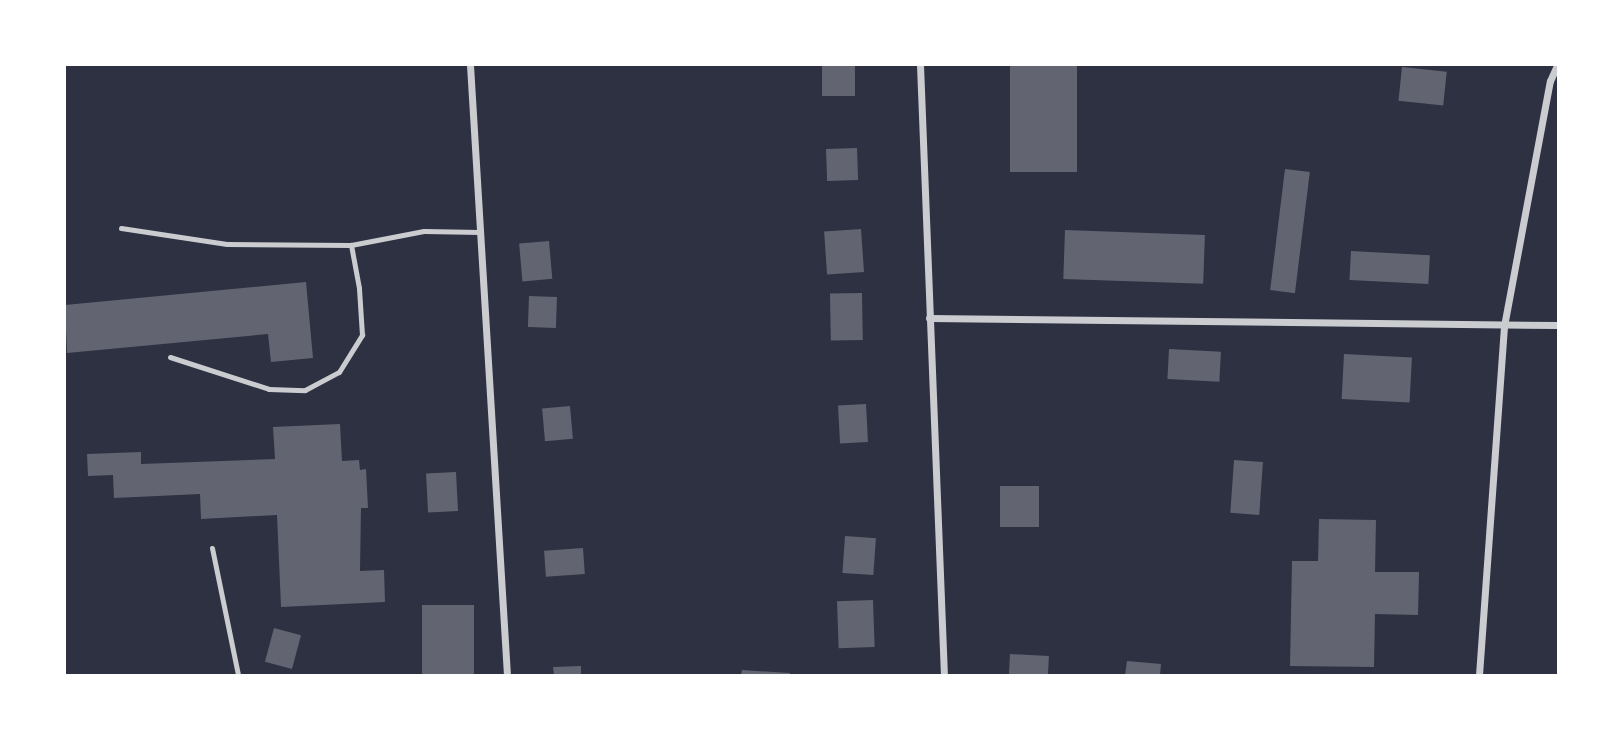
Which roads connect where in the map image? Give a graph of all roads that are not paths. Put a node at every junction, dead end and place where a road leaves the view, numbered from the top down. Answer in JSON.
{"nodes":[{"id":1,"x":470,"y":65,"type":"edge"},
{"id":2,"x":920,"y":65,"type":"edge"},
{"id":3,"x":1557,"y":65,"type":"edge"},
{"id":4,"x":121,"y":228,"type":"dead end"},
{"id":5,"x":480,"y":232,"type":"junction"},
{"id":6,"x":351,"y":245,"type":"junction"},
{"id":7,"x":929,"y":318,"type":"junction"},
{"id":8,"x":1558,"y":325,"type":"edge"},
{"id":9,"x":1504,"y":326,"type":"junction"},
{"id":10,"x":170,"y":357,"type":"dead end"},
{"id":11,"x":212,"y":548,"type":"dead end"},
{"id":12,"x":238,"y":675,"type":"edge"},
{"id":13,"x":507,"y":675,"type":"edge"},
{"id":14,"x":944,"y":675,"type":"edge"},
{"id":15,"x":1479,"y":675,"type":"edge"}],
"edges":[{"from":1,"to":5,"type":"street"},
{"from":2,"to":7,"type":"street"},
{"from":3,"to":9,"type":"street"},
{"from":4,"to":6,"type":"lane"},
{"from":5,"to":6,"type":"lane"},
{"from":5,"to":13,"type":"street"},
{"from":6,"to":10,"type":"lane"},
{"from":7,"to":9,"type":"street"},
{"from":7,"to":14,"type":"street"},
{"from":8,"to":9,"type":"street"},
{"from":9,"to":15,"type":"street"},
{"from":11,"to":12,"type":"lane"}]}
